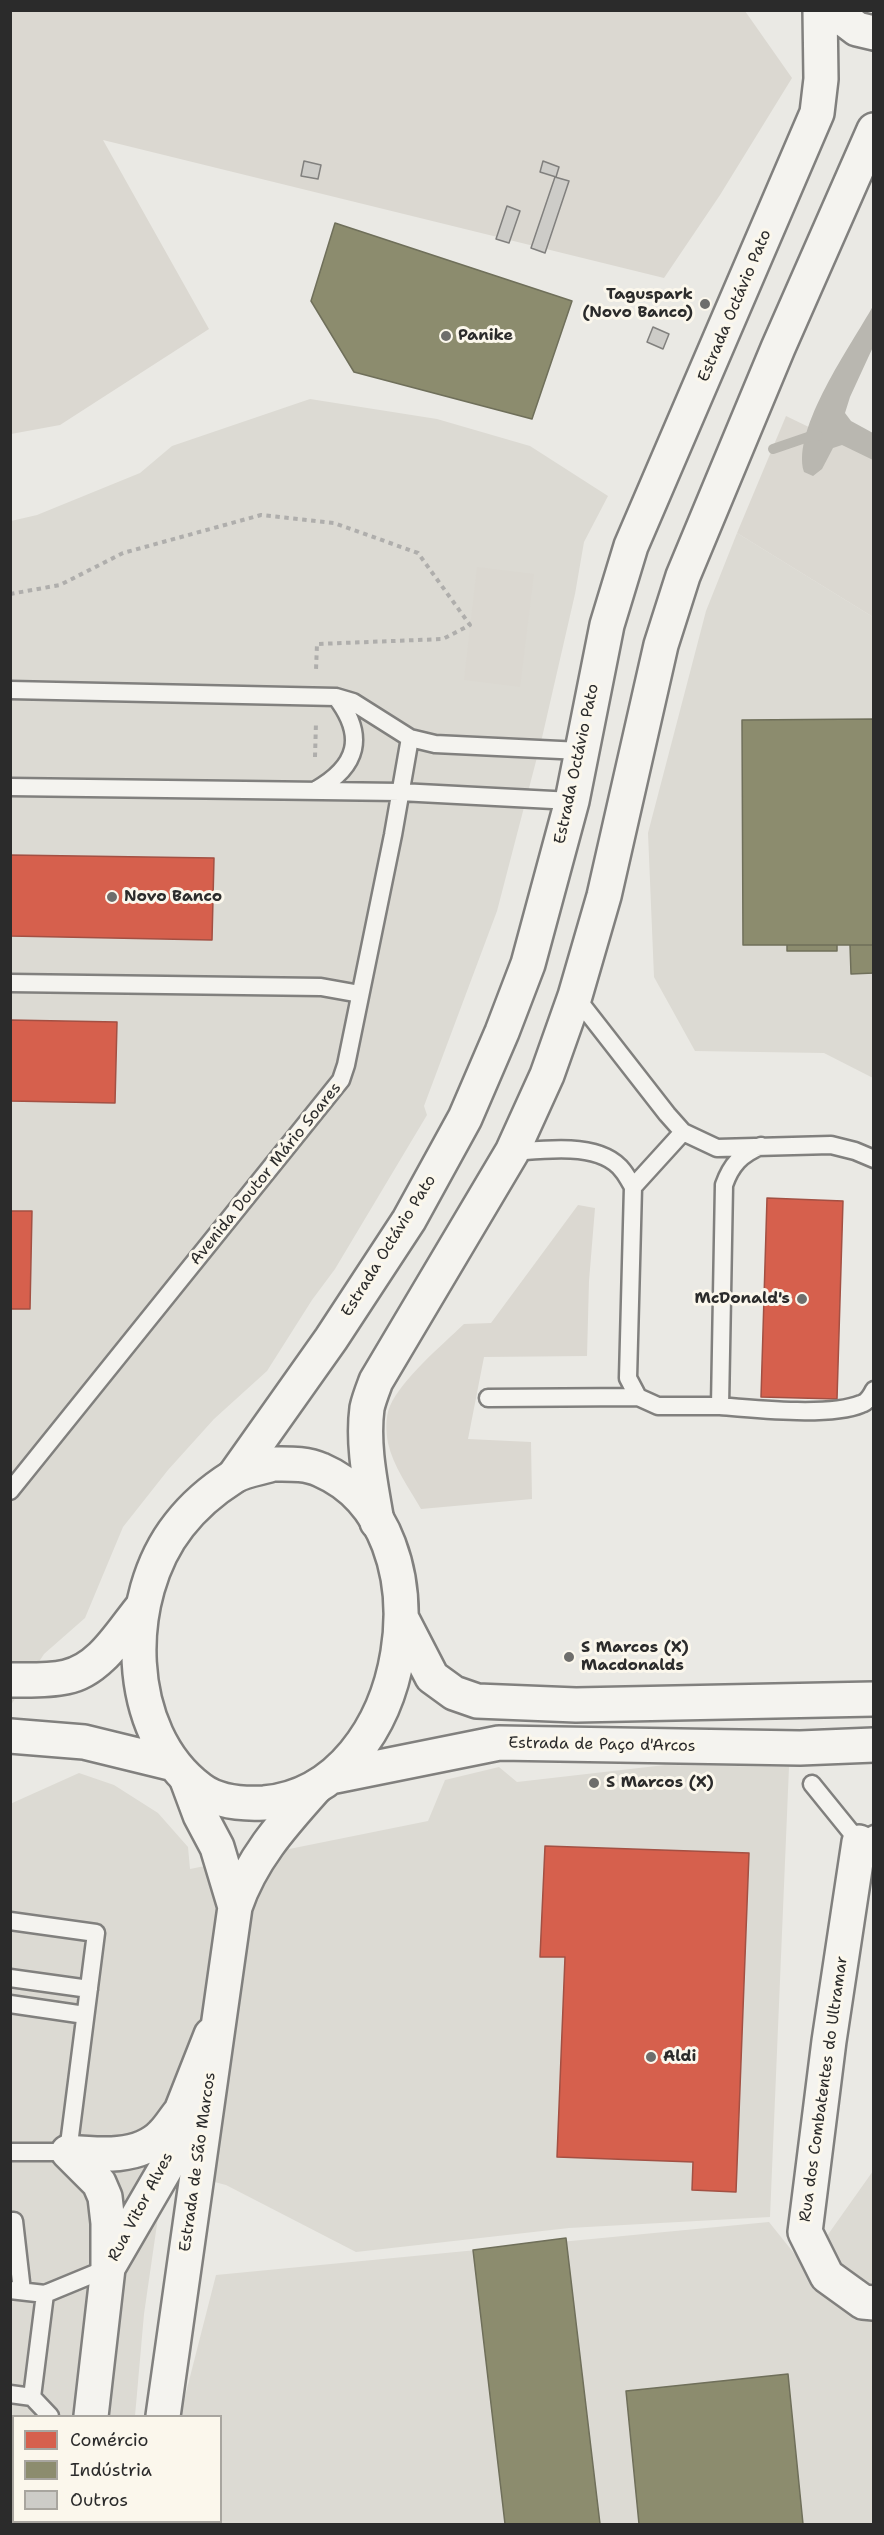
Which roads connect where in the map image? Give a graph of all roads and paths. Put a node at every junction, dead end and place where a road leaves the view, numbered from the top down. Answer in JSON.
{"nodes":[{"id":1,"x":820,"y":10,"type":"edge"},
{"id":2,"x":832,"y":10,"type":"edge"},
{"id":3,"x":873,"y":33,"type":"edge"},
{"id":4,"x":873,"y":130,"type":"edge"},
{"id":5,"x":10,"y":594,"type":"edge"},
{"id":6,"x":10,"y":690,"type":"edge"},
{"id":7,"x":316,"y":694,"type":"junction"},
{"id":8,"x":336,"y":697,"type":"junction"},
{"id":9,"x":410,"y":738,"type":"junction"},
{"id":10,"x":582,"y":751,"type":"junction"},
{"id":11,"x":10,"y":787,"type":"edge"},
{"id":12,"x":315,"y":791,"type":"junction"},
{"id":13,"x":400,"y":792,"type":"junction"},
{"id":14,"x":572,"y":801,"type":"junction"},
{"id":15,"x":10,"y":983,"type":"edge"},
{"id":16,"x":360,"y":994,"type":"junction"},
{"id":17,"x":575,"y":996,"type":"junction"},
{"id":18,"x":683,"y":1132,"type":"junction"},
{"id":19,"x":761,"y":1146,"type":"junction"},
{"id":20,"x":512,"y":1152,"type":"junction"},
{"id":21,"x":873,"y":1159,"type":"edge"},
{"id":22,"x":633,"y":1187,"type":"junction"},
{"id":23,"x":873,"y":1390,"type":"edge"},
{"id":24,"x":638,"y":1397,"type":"junction"},
{"id":25,"x":488,"y":1398,"type":"dead end"},
{"id":26,"x":720,"y":1406,"type":"junction"},
{"id":27,"x":234,"y":1476,"type":"junction"},
{"id":28,"x":10,"y":1491,"type":"edge"},
{"id":29,"x":377,"y":1522,"type":"junction"},
{"id":30,"x":143,"y":1606,"type":"junction"},
{"id":31,"x":401,"y":1617,"type":"junction"},
{"id":32,"x":10,"y":1680,"type":"edge"},
{"id":33,"x":873,"y":1699,"type":"edge"},
{"id":34,"x":10,"y":1736,"type":"edge"},
{"id":35,"x":873,"y":1745,"type":"edge"},
{"id":36,"x":180,"y":1772,"type":"junction"},
{"id":37,"x":325,"y":1781,"type":"junction"},
{"id":38,"x":812,"y":1784,"type":"dead end"},
{"id":39,"x":866,"y":1838,"type":"edge"},
{"id":40,"x":235,"y":1907,"type":"junction"},
{"id":41,"x":10,"y":1921,"type":"edge"},
{"id":42,"x":10,"y":1978,"type":"edge"},
{"id":43,"x":89,"y":1989,"type":"junction"},
{"id":44,"x":10,"y":2004,"type":"edge"},
{"id":45,"x":85,"y":2015,"type":"junction"},
{"id":46,"x":218,"y":2017,"type":"junction"},
{"id":47,"x":181,"y":2111,"type":"junction"},
{"id":48,"x":10,"y":2152,"type":"edge"},
{"id":49,"x":68,"y":2152,"type":"junction"},
{"id":50,"x":10,"y":2221,"type":"edge"},
{"id":51,"x":108,"y":2268,"type":"junction"},
{"id":52,"x":16,"y":2290,"type":"edge"},
{"id":53,"x":45,"y":2294,"type":"junction"},
{"id":54,"x":873,"y":2303,"type":"edge"},
{"id":55,"x":10,"y":2394,"type":"edge"},
{"id":56,"x":32,"y":2397,"type":"junction"},
{"id":57,"x":49,"y":2415,"type":"edge"},
{"id":58,"x":91,"y":2415,"type":"edge"},
{"id":59,"x":163,"y":2415,"type":"edge"}],
"edges":[{"from":1,"to":10,"type":"street","name":"Estrada Octávio Pato"},
{"from":2,"to":3,"type":"street"},
{"from":4,"to":17,"type":"street"},
{"from":5,"to":7,"type":"path"},
{"from":6,"to":7,"type":"lane"},
{"from":7,"to":8,"type":"lane"},
{"from":7,"to":12,"type":"path"},
{"from":8,"to":9,"type":"lane"},
{"from":8,"to":12,"type":"lane"},
{"from":9,"to":10,"type":"lane"},
{"from":9,"to":13,"type":"lane","name":"Avenida Doutor Mário Soares"},
{"from":10,"to":14,"type":"street","name":"Estrada Octávio Pato"},
{"from":11,"to":12,"type":"lane"},
{"from":12,"to":13,"type":"lane"},
{"from":13,"to":14,"type":"lane"},
{"from":13,"to":16,"type":"lane","name":"Avenida Doutor Mário Soares"},
{"from":14,"to":27,"type":"street","name":"Estrada Octávio Pato"},
{"from":15,"to":16,"type":"lane"},
{"from":16,"to":28,"type":"lane","name":"Avenida Doutor Mário Soares"},
{"from":17,"to":18,"type":"lane"},
{"from":17,"to":20,"type":"street"},
{"from":18,"to":19,"type":"lane"},
{"from":18,"to":22,"type":"lane"},
{"from":19,"to":21,"type":"lane"},
{"from":19,"to":26,"type":"lane"},
{"from":20,"to":22,"type":"lane"},
{"from":20,"to":29,"type":"street"},
{"from":22,"to":24,"type":"lane"},
{"from":23,"to":26,"type":"lane"},
{"from":24,"to":25,"type":"lane"},
{"from":24,"to":26,"type":"lane"},
{"from":27,"to":29,"type":"street"},
{"from":27,"to":30,"type":"street"},
{"from":29,"to":31,"type":"street","name":"Estrada de São Marcos"},
{"from":30,"to":32,"type":"street"},
{"from":30,"to":36,"type":"street"},
{"from":31,"to":33,"type":"street"},
{"from":31,"to":37,"type":"street","name":"Estrada de São Marcos"},
{"from":34,"to":36,"type":"street"},
{"from":35,"to":37,"type":"street","name":"Estrada de Paço d'Arcos"},
{"from":36,"to":37,"type":"street"},
{"from":36,"to":40,"type":"street","name":"Estrada de São Marcos"},
{"from":37,"to":40,"type":"street","name":"Estrada de São Marcos"},
{"from":38,"to":39,"type":"lane"},
{"from":39,"to":54,"type":"street","name":"Rua dos Combatentes do Ultramar"},
{"from":40,"to":46,"type":"street","name":"Estrada de São Marcos"},
{"from":41,"to":43,"type":"lane"},
{"from":42,"to":43,"type":"lane"},
{"from":43,"to":45,"type":"lane"},
{"from":44,"to":45,"type":"lane"},
{"from":45,"to":49,"type":"lane"},
{"from":46,"to":47,"type":"street","name":"Rua Vitor Alves"},
{"from":46,"to":59,"type":"street","name":"Estrada de São Marcos"},
{"from":47,"to":49,"type":"street","name":"Rua Vitor Alves"},
{"from":47,"to":51,"type":"street","name":"Rua Vitor Alves"},
{"from":48,"to":49,"type":"lane"},
{"from":49,"to":51,"type":"street","name":"Rua Vitor Alves"},
{"from":50,"to":52,"type":"lane"},
{"from":51,"to":53,"type":"lane"},
{"from":51,"to":58,"type":"street","name":"Rua Vitor Alves"},
{"from":52,"to":53,"type":"lane"},
{"from":53,"to":56,"type":"lane"},
{"from":55,"to":56,"type":"lane"},
{"from":56,"to":57,"type":"lane"}]}
